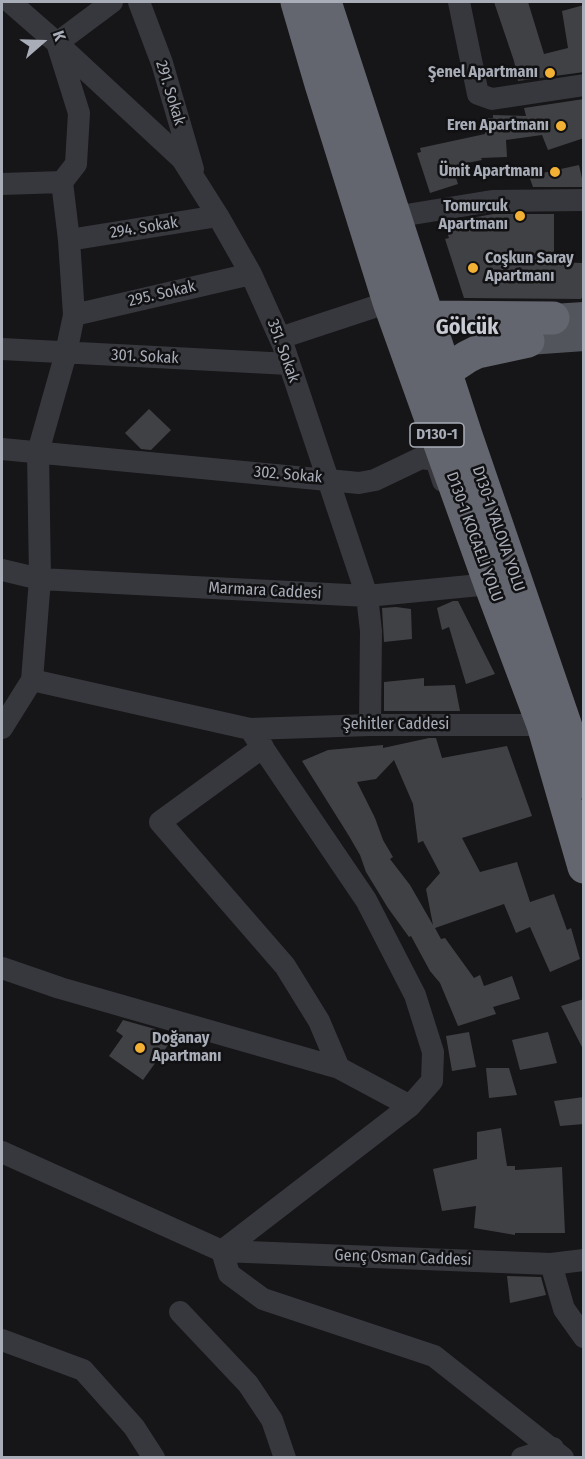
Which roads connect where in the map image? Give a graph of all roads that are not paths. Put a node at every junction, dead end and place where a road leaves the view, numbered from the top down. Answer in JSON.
{"nodes":[{"id":1,"x":10,"y":2,"type":"edge"},
{"id":2,"x":112,"y":2,"type":"edge"},
{"id":3,"x":139,"y":2,"type":"edge"},
{"id":4,"x":297,"y":2,"type":"edge"},
{"id":5,"x":325,"y":2,"type":"edge"},
{"id":6,"x":459,"y":2,"type":"edge"},
{"id":7,"x":57,"y":43,"type":"junction"},
{"id":8,"x":584,"y":85,"type":"edge"},
{"id":9,"x":62,"y":182,"type":"junction"},
{"id":10,"x":2,"y":184,"type":"edge"},
{"id":11,"x":198,"y":186,"type":"junction"},
{"id":12,"x":584,"y":200,"type":"edge"},
{"id":13,"x":218,"y":216,"type":"junction"},
{"id":14,"x":394,"y":217,"type":"junction"},
{"id":15,"x":69,"y":240,"type":"junction"},
{"id":16,"x":251,"y":273,"type":"junction"},
{"id":17,"x":74,"y":315,"type":"junction"},
{"id":18,"x":568,"y":317,"type":"edge"},
{"id":19,"x":410,"y":324,"type":"junction"},
{"id":20,"x":584,"y":337,"type":"edge"},
{"id":21,"x":280,"y":338,"type":"junction"},
{"id":22,"x":528,"y":341,"type":"junction"},
{"id":23,"x":2,"y":349,"type":"edge"},
{"id":24,"x":66,"y":353,"type":"junction"},
{"id":25,"x":289,"y":364,"type":"junction"},
{"id":26,"x":446,"y":371,"type":"junction"},
{"id":27,"x":2,"y":449,"type":"edge"},
{"id":28,"x":38,"y":452,"type":"junction"},
{"id":29,"x":326,"y":479,"type":"junction"},
{"id":30,"x":2,"y":570,"type":"edge"},
{"id":31,"x":40,"y":579,"type":"junction"},
{"id":32,"x":485,"y":586,"type":"junction"},
{"id":33,"x":367,"y":596,"type":"junction"},
{"id":34,"x":32,"y":680,"type":"junction"},
{"id":35,"x":369,"y":725,"type":"junction"},
{"id":36,"x":543,"y":725,"type":"junction"},
{"id":37,"x":2,"y":728,"type":"edge"},
{"id":38,"x":256,"y":738,"type":"junction"},
{"id":39,"x":584,"y":782,"type":"edge"},
{"id":40,"x":584,"y":867,"type":"edge"},
{"id":41,"x":2,"y":968,"type":"edge"},
{"id":42,"x":339,"y":1068,"type":"junction"},
{"id":43,"x":410,"y":1106,"type":"junction"},
{"id":44,"x":2,"y":1152,"type":"edge"},
{"id":45,"x":222,"y":1251,"type":"junction"},
{"id":46,"x":584,"y":1260,"type":"edge"},
{"id":47,"x":551,"y":1264,"type":"junction"},
{"id":48,"x":180,"y":1312,"type":"dead end"},
{"id":49,"x":584,"y":1337,"type":"edge"},
{"id":50,"x":2,"y":1340,"type":"edge"},
{"id":51,"x":558,"y":1453,"type":"edge"},
{"id":52,"x":584,"y":1455,"type":"edge"},
{"id":53,"x":154,"y":1458,"type":"edge"},
{"id":54,"x":285,"y":1458,"type":"edge"},
{"id":55,"x":522,"y":1458,"type":"edge"},
{"id":56,"x":575,"y":1458,"type":"edge"}],
"edges":[{"from":1,"to":7,"type":"street","name":"351. Sokak"},
{"from":2,"to":7,"type":"street"},
{"from":3,"to":11,"type":"street","name":"291. Sokak"},
{"from":4,"to":19,"type":"highway","name":"D130-1 KOCAELİ YOLU","number":"D130-1"},
{"from":5,"to":14,"type":"highway","name":"D130-1 YALOVA YOLU","number":"D130-1"},
{"from":6,"to":8,"type":"street"},
{"from":7,"to":9,"type":"street"},
{"from":7,"to":11,"type":"street","name":"351. Sokak"},
{"from":9,"to":10,"type":"street"},
{"from":9,"to":15,"type":"street"},
{"from":11,"to":13,"type":"street","name":"351. Sokak"},
{"from":12,"to":14,"type":"street"},
{"from":13,"to":15,"type":"street","name":"294. Sokak"},
{"from":13,"to":16,"type":"street","name":"351. Sokak"},
{"from":14,"to":19,"type":"highway","name":"D130-1 YALOVA YOLU","number":"D130-1"},
{"from":15,"to":17,"type":"street"},
{"from":16,"to":17,"type":"street","name":"295. Sokak"},
{"from":16,"to":21,"type":"street","name":"351. Sokak"},
{"from":17,"to":24,"type":"street"},
{"from":18,"to":19,"type":"highway"},
{"from":19,"to":21,"type":"street"},
{"from":19,"to":22,"type":"highway"},
{"from":19,"to":26,"type":"highway","name":"D130-1 YALOVA YOLU","number":"D130-1"},
{"from":19,"to":32,"type":"highway","name":"D130-1 KOCAELİ YOLU","number":"D130-1"},
{"from":20,"to":22,"type":"main road"},
{"from":21,"to":25,"type":"street","name":"351. Sokak"},
{"from":22,"to":26,"type":"highway"},
{"from":23,"to":24,"type":"street","name":"301. Sokak"},
{"from":24,"to":25,"type":"street","name":"301. Sokak"},
{"from":24,"to":28,"type":"street"},
{"from":25,"to":29,"type":"street","name":"351. Sokak"},
{"from":26,"to":39,"type":"highway","name":"D130-1 YALOVA YOLU","number":"D130-1"},
{"from":27,"to":28,"type":"street","name":"302. Sokak"},
{"from":28,"to":29,"type":"street","name":"302. Sokak"},
{"from":28,"to":31,"type":"street"},
{"from":29,"to":32,"type":"street","name":"302. Sokak"},
{"from":29,"to":33,"type":"street","name":"351. Sokak"},
{"from":30,"to":31,"type":"street","name":"Marmara Caddesi"},
{"from":31,"to":33,"type":"street","name":"Marmara Caddesi"},
{"from":31,"to":34,"type":"street"},
{"from":32,"to":33,"type":"street","name":"Marmara Caddesi"},
{"from":32,"to":36,"type":"highway","name":"D130-1 KOCAELİ YOLU","number":"D130-1"},
{"from":33,"to":35,"type":"street","name":"351. Sokak"},
{"from":34,"to":37,"type":"street"},
{"from":34,"to":38,"type":"street","name":"Şehitler Caddesi"},
{"from":35,"to":36,"type":"street","name":"Şehitler Caddesi"},
{"from":35,"to":38,"type":"street","name":"Şehitler Caddesi"},
{"from":36,"to":40,"type":"highway","name":"D130-1 KOCAELİ YOLU","number":"D130-1"},
{"from":38,"to":42,"type":"street"},
{"from":38,"to":43,"type":"street"},
{"from":41,"to":42,"type":"street"},
{"from":42,"to":43,"type":"street"},
{"from":43,"to":45,"type":"street"},
{"from":44,"to":45,"type":"street"},
{"from":45,"to":47,"type":"street","name":"Genç Osman Caddesi"},
{"from":45,"to":51,"type":"street"},
{"from":46,"to":47,"type":"street","name":"Genç Osman Caddesi"},
{"from":47,"to":49,"type":"street"},
{"from":48,"to":54,"type":"street"},
{"from":50,"to":53,"type":"street"},
{"from":51,"to":55,"type":"street"},
{"from":52,"to":56,"type":"street"}]}
